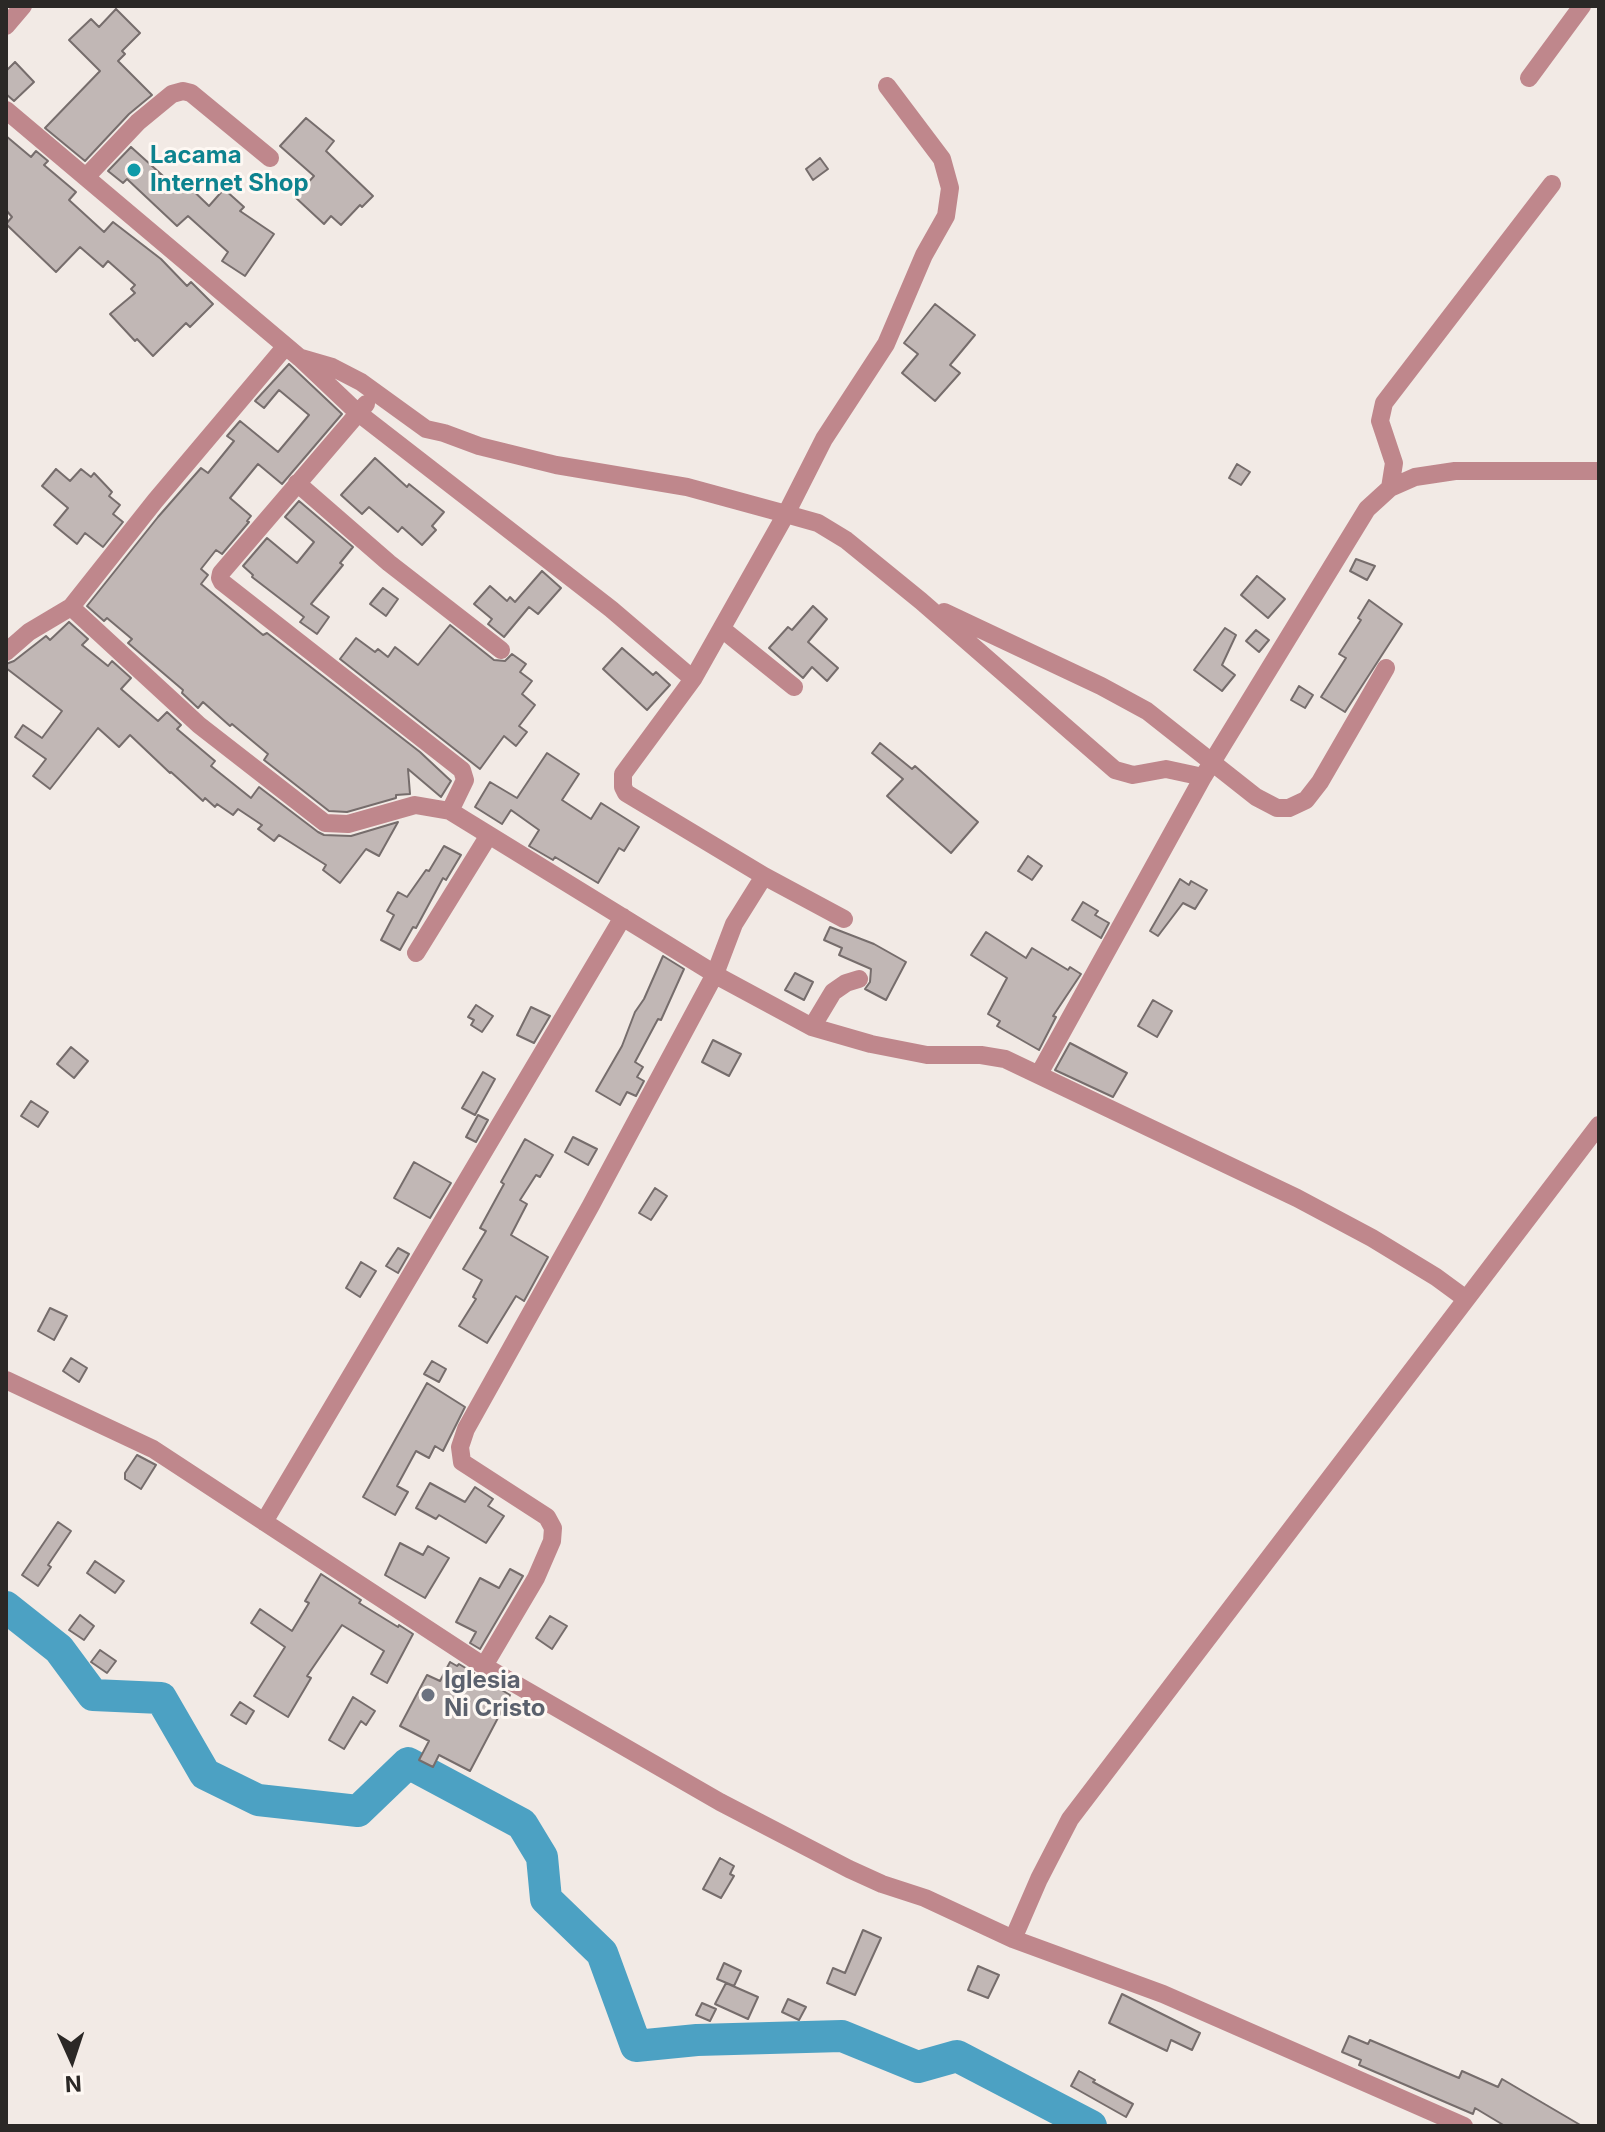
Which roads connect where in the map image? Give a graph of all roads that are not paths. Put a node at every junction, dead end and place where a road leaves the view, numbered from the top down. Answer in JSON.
{"nodes":[{"id":1,"x":23,"y":6,"type":"edge"},
{"id":2,"x":1582,"y":6,"type":"edge"},
{"id":3,"x":6,"y":26,"type":"edge"},
{"id":4,"x":1529,"y":78,"type":"dead end"},
{"id":5,"x":887,"y":86,"type":"dead end"},
{"id":6,"x":6,"y":110,"type":"edge"},
{"id":7,"x":270,"y":158,"type":"dead end"},
{"id":8,"x":86,"y":177,"type":"junction"},
{"id":9,"x":1552,"y":184,"type":"dead end"},
{"id":10,"x":292,"y":352,"type":"junction"},
{"id":11,"x":376,"y":394,"type":"junction"},
{"id":12,"x":357,"y":412,"type":"junction"},
{"id":13,"x":1599,"y":471,"type":"edge"},
{"id":14,"x":297,"y":483,"type":"junction"},
{"id":15,"x":1390,"y":488,"type":"junction"},
{"id":16,"x":786,"y":514,"type":"junction"},
{"id":17,"x":921,"y":601,"type":"junction"},
{"id":18,"x":71,"y":607,"type":"junction"},
{"id":19,"x":722,"y":629,"type":"junction"},
{"id":20,"x":501,"y":650,"type":"dead end"},
{"id":21,"x":6,"y":652,"type":"edge"},
{"id":22,"x":1386,"y":668,"type":"dead end"},
{"id":23,"x":693,"y":679,"type":"junction"},
{"id":24,"x":794,"y":687,"type":"dead end"},
{"id":25,"x":1207,"y":770,"type":"junction"},
{"id":26,"x":450,"y":811,"type":"junction"},
{"id":27,"x":489,"y":835,"type":"junction"},
{"id":28,"x":764,"y":876,"type":"junction"},
{"id":29,"x":623,"y":917,"type":"junction"},
{"id":30,"x":844,"y":919,"type":"dead end"},
{"id":31,"x":416,"y":953,"type":"dead end"},
{"id":32,"x":715,"y":974,"type":"junction"},
{"id":33,"x":859,"y":979,"type":"dead end"},
{"id":34,"x":812,"y":1027,"type":"junction"},
{"id":35,"x":1039,"y":1074,"type":"junction"},
{"id":36,"x":1599,"y":1125,"type":"edge"},
{"id":37,"x":1466,"y":1299,"type":"junction"},
{"id":38,"x":6,"y":1380,"type":"edge"},
{"id":39,"x":264,"y":1522,"type":"junction"},
{"id":40,"x":484,"y":1666,"type":"junction"},
{"id":41,"x":1013,"y":1939,"type":"junction"},
{"id":42,"x":1464,"y":2126,"type":"edge"}],
"edges":[{"from":1,"to":3,"type":"street"},
{"from":2,"to":4,"type":"street"},
{"from":5,"to":16,"type":"street"},
{"from":6,"to":8,"type":"street"},
{"from":7,"to":8,"type":"street"},
{"from":8,"to":10,"type":"street"},
{"from":9,"to":15,"type":"street"},
{"from":10,"to":11,"type":"street"},
{"from":10,"to":12,"type":"street"},
{"from":10,"to":18,"type":"street"},
{"from":11,"to":12,"type":"street"},
{"from":11,"to":16,"type":"street"},
{"from":12,"to":14,"type":"street"},
{"from":12,"to":23,"type":"street"},
{"from":13,"to":15,"type":"street"},
{"from":14,"to":20,"type":"street"},
{"from":14,"to":26,"type":"street"},
{"from":15,"to":25,"type":"street"},
{"from":16,"to":17,"type":"street"},
{"from":16,"to":19,"type":"street"},
{"from":17,"to":25,"type":"street"},
{"from":17,"to":25,"type":"street"},
{"from":18,"to":21,"type":"street"},
{"from":18,"to":26,"type":"street"},
{"from":19,"to":23,"type":"street"},
{"from":19,"to":24,"type":"street"},
{"from":22,"to":25,"type":"street"},
{"from":23,"to":28,"type":"street"},
{"from":25,"to":35,"type":"street"},
{"from":26,"to":27,"type":"street"},
{"from":27,"to":29,"type":"street"},
{"from":27,"to":31,"type":"street"},
{"from":28,"to":30,"type":"street"},
{"from":28,"to":32,"type":"street"},
{"from":29,"to":32,"type":"street"},
{"from":29,"to":39,"type":"street"},
{"from":32,"to":34,"type":"street"},
{"from":32,"to":40,"type":"street"},
{"from":33,"to":34,"type":"street"},
{"from":34,"to":35,"type":"street"},
{"from":35,"to":37,"type":"street"},
{"from":36,"to":37,"type":"street"},
{"from":37,"to":41,"type":"street"},
{"from":38,"to":39,"type":"street"},
{"from":39,"to":40,"type":"street"},
{"from":40,"to":41,"type":"street"},
{"from":41,"to":42,"type":"street"}]}
